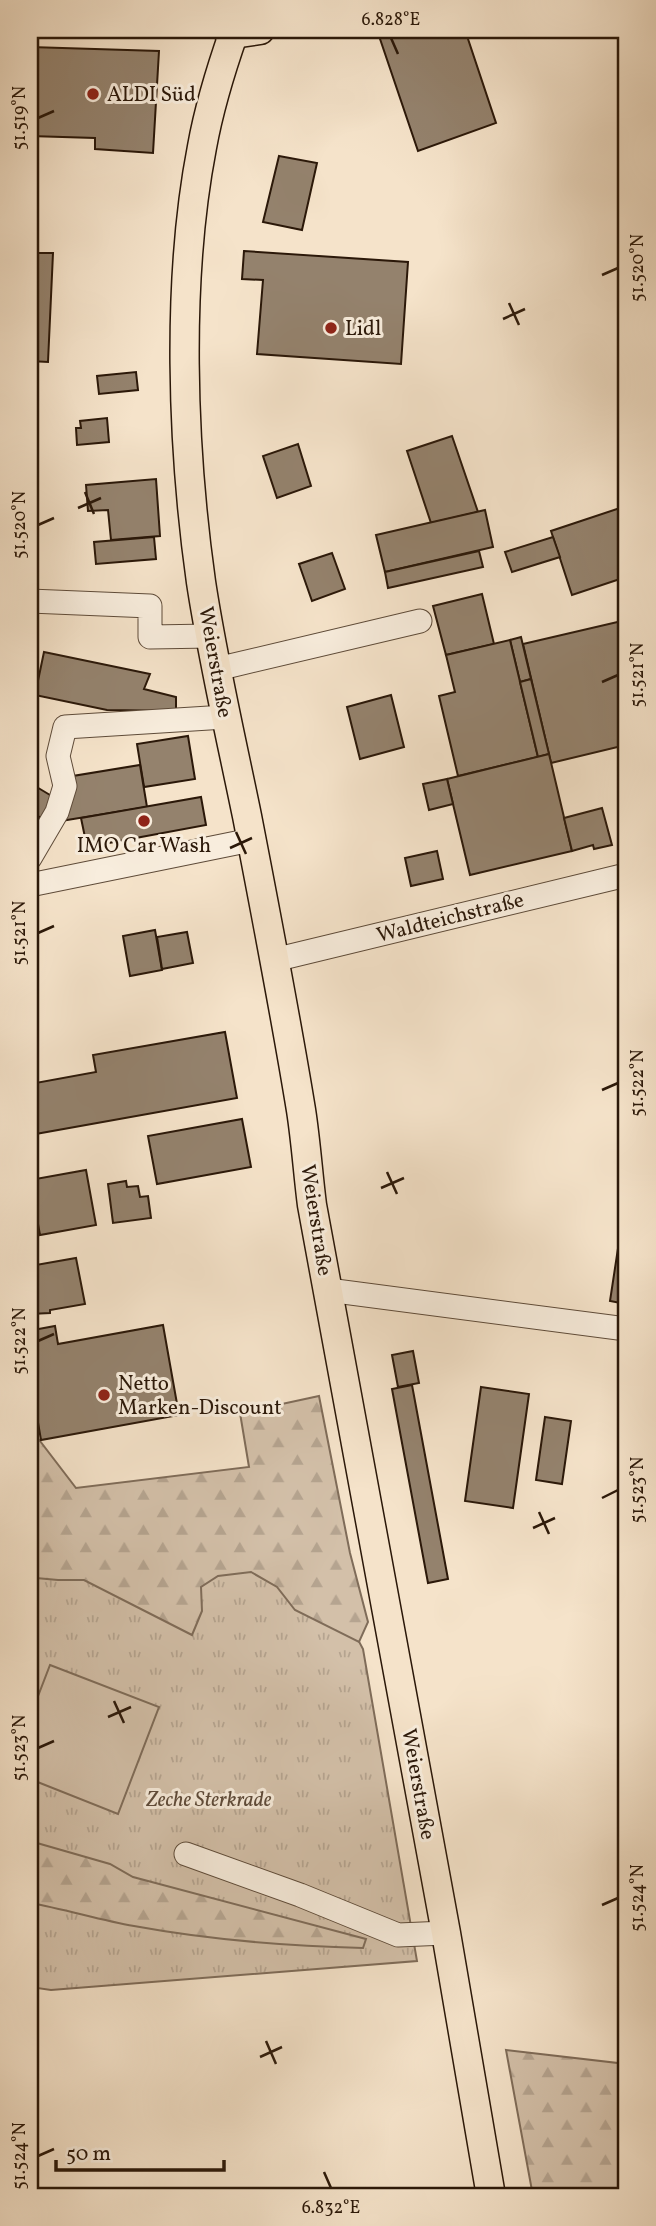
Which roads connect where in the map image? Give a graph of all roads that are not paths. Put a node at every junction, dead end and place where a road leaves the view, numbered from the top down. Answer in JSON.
{"nodes":[{"id":1,"x":240,"y":30,"type":"edge"},
{"id":2,"x":30,"y":601,"type":"edge"},
{"id":3,"x":420,"y":621,"type":"dead end"},
{"id":4,"x":211,"y":636,"type":"junction"},
{"id":5,"x":217,"y":669,"type":"junction"},
{"id":6,"x":225,"y":717,"type":"junction"},
{"id":7,"x":251,"y":840,"type":"junction"},
{"id":8,"x":30,"y":858,"type":"edge"},
{"id":9,"x":626,"y":875,"type":"edge"},
{"id":10,"x":30,"y":885,"type":"edge"},
{"id":11,"x":274,"y":960,"type":"junction"},
{"id":12,"x":328,"y":1290,"type":"junction"},
{"id":13,"x":626,"y":1329,"type":"edge"},
{"id":14,"x":186,"y":1854,"type":"dead end"},
{"id":15,"x":446,"y":1933,"type":"junction"},
{"id":16,"x":491,"y":2196,"type":"edge"}],
"edges":[{"from":1,"to":4,"type":"main road","name":"Weierstraße"},
{"from":2,"to":4,"type":"street"},
{"from":3,"to":5,"type":"street"},
{"from":4,"to":5,"type":"main road","name":"Weierstraße"},
{"from":5,"to":6,"type":"main road","name":"Weierstraße"},
{"from":6,"to":7,"type":"main road","name":"Weierstraße"},
{"from":6,"to":8,"type":"street"},
{"from":7,"to":10,"type":"street"},
{"from":7,"to":11,"type":"main road","name":"Weierstraße"},
{"from":9,"to":11,"type":"street","name":"Waldteichstraße"},
{"from":11,"to":12,"type":"main road","name":"Weierstraße"},
{"from":12,"to":13,"type":"street","name":"Weierstraße"},
{"from":12,"to":15,"type":"main road","name":"Weierstraße"},
{"from":14,"to":15,"type":"street"},
{"from":15,"to":16,"type":"main road","name":"Weierstraße"}]}
